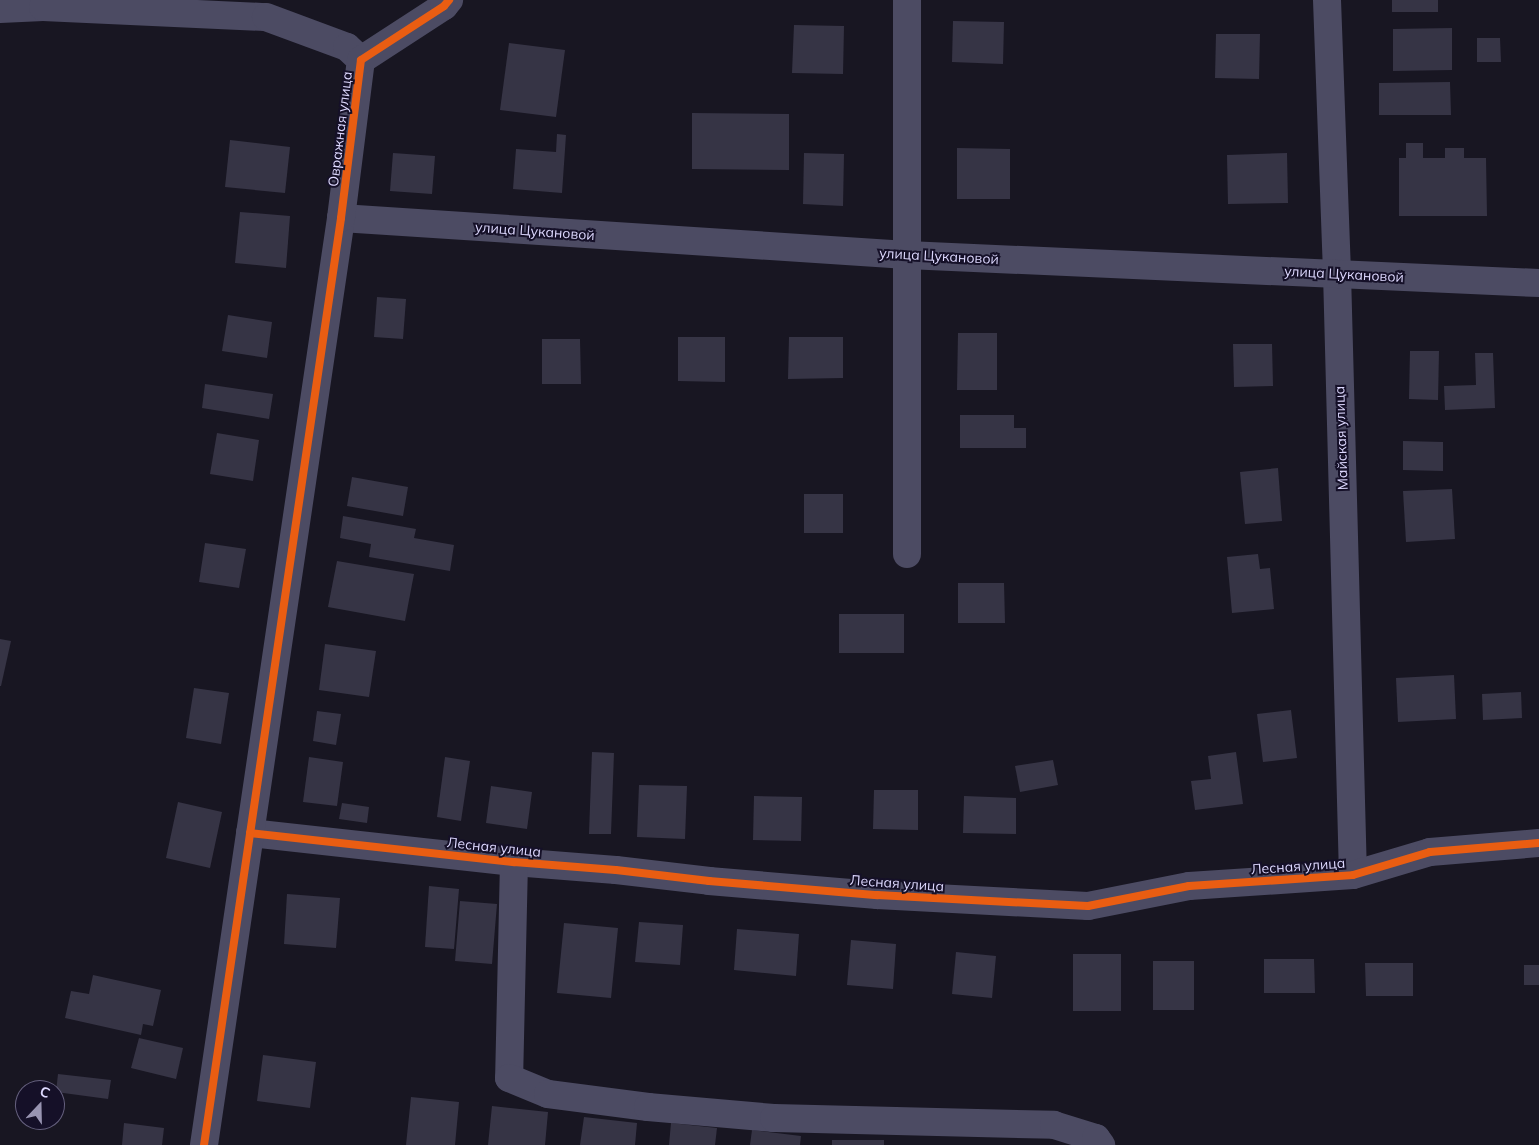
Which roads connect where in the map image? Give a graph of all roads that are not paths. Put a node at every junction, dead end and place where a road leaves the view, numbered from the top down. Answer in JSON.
{"nodes":[{"id":1,"x":449,"y":0,"type":"edge"},
{"id":2,"x":907,"y":0,"type":"edge"},
{"id":3,"x":1327,"y":0,"type":"edge"},
{"id":4,"x":74,"y":4,"type":"edge"},
{"id":5,"x":0,"y":9,"type":"edge"},
{"id":6,"x":361,"y":60,"type":"junction"},
{"id":7,"x":340,"y":218,"type":"junction"},
{"id":8,"x":907,"y":255,"type":"junction"},
{"id":9,"x":1337,"y":273,"type":"junction"},
{"id":10,"x":1539,"y":283,"type":"edge"},
{"id":11,"x":906,"y":554,"type":"dead end"},
{"id":12,"x":250,"y":833,"type":"junction"},
{"id":13,"x":1539,"y":843,"type":"edge"},
{"id":14,"x":514,"y":862,"type":"junction"},
{"id":15,"x":1353,"y":875,"type":"junction"},
{"id":16,"x":204,"y":1145,"type":"edge"},
{"id":17,"x":1101,"y":1145,"type":"edge"}],
"edges":[{"from":1,"to":6,"type":"street","name":"Овражная улица"},
{"from":2,"to":8,"type":"street"},
{"from":3,"to":9,"type":"street","name":"Майская улица"},
{"from":4,"to":5,"type":"street"},
{"from":4,"to":6,"type":"street"},
{"from":6,"to":7,"type":"street","name":"Овражная улица"},
{"from":7,"to":8,"type":"street","name":"улица Цукановой"},
{"from":7,"to":12,"type":"street","name":"Овражная улица"},
{"from":8,"to":9,"type":"street","name":"улица Цукановой"},
{"from":8,"to":11,"type":"street"},
{"from":9,"to":10,"type":"street","name":"улица Цукановой"},
{"from":9,"to":15,"type":"street","name":"Майская улица"},
{"from":12,"to":14,"type":"street","name":"Лесная улица"},
{"from":12,"to":16,"type":"street","name":"Овражная улица"},
{"from":13,"to":15,"type":"street","name":"Лесная улица"},
{"from":14,"to":15,"type":"street","name":"Лесная улица"},
{"from":14,"to":17,"type":"street"}]}
